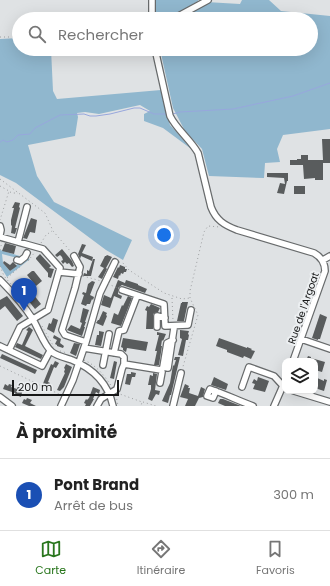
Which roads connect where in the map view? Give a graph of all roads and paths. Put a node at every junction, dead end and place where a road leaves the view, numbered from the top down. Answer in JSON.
{"nodes":[{"id":1,"x":152,"y":0,"type":"edge"},
{"id":2,"x":208,"y":0,"type":"edge"},
{"id":3,"x":152,"y":12,"type":"edge"},
{"id":4,"x":186,"y":12,"type":"edge"},
{"id":5,"x":0,"y":37,"type":"edge"},
{"id":6,"x":12,"y":37,"type":"edge"},
{"id":7,"x":157,"y":56,"type":"edge"},
{"id":8,"x":0,"y":179,"type":"edge"},
{"id":9,"x":0,"y":186,"type":"edge"},
{"id":10,"x":9,"y":191,"type":"junction"},
{"id":11,"x":19,"y":193,"type":"junction"},
{"id":12,"x":27,"y":207,"type":"dead end"},
{"id":13,"x":0,"y":220,"type":"edge"},
{"id":14,"x":0,"y":226,"type":"edge"},
{"id":15,"x":226,"y":226,"type":"junction"},
{"id":16,"x":53,"y":230,"type":"junction"},
{"id":17,"x":1,"y":237,"type":"edge"},
{"id":18,"x":18,"y":242,"type":"junction"},
{"id":19,"x":39,"y":248,"type":"junction"},
{"id":20,"x":0,"y":250,"type":"edge"},
{"id":21,"x":27,"y":253,"type":"dead end"},
{"id":22,"x":74,"y":256,"type":"joint"},
{"id":23,"x":330,"y":256,"type":"edge"},
{"id":24,"x":17,"y":260,"type":"dead end"},
{"id":25,"x":323,"y":260,"type":"junction"},
{"id":26,"x":115,"y":262,"type":"joint"},
{"id":27,"x":0,"y":266,"type":"edge"},
{"id":28,"x":59,"y":272,"type":"junction"},
{"id":29,"x":0,"y":274,"type":"edge"},
{"id":30,"x":79,"y":274,"type":"junction"},
{"id":31,"x":0,"y":278,"type":"edge"},
{"id":32,"x":105,"y":282,"type":"junction"},
{"id":33,"x":122,"y":290,"type":"joint"},
{"id":34,"x":18,"y":293,"type":"dead end"},
{"id":35,"x":137,"y":296,"type":"junction"},
{"id":36,"x":172,"y":297,"type":"junction"},
{"id":37,"x":190,"y":298,"type":"junction"},
{"id":38,"x":191,"y":310,"type":"dead end"},
{"id":39,"x":34,"y":318,"type":"junction"},
{"id":40,"x":165,"y":318,"type":"junction"},
{"id":41,"x":173,"y":326,"type":"junction"},
{"id":42,"x":157,"y":327,"type":"dead end"},
{"id":43,"x":109,"y":334,"type":"dead end"},
{"id":44,"x":301,"y":339,"type":"junction"},
{"id":45,"x":85,"y":345,"type":"junction"},
{"id":46,"x":0,"y":346,"type":"edge"},
{"id":47,"x":330,"y":348,"type":"edge"},
{"id":48,"x":9,"y":350,"type":"junction"},
{"id":49,"x":50,"y":351,"type":"junction"},
{"id":50,"x":105,"y":351,"type":"junction"},
{"id":51,"x":114,"y":353,"type":"junction"},
{"id":52,"x":70,"y":355,"type":"dead end"},
{"id":53,"x":295,"y":358,"type":"edge"},
{"id":54,"x":80,"y":361,"type":"junction"},
{"id":55,"x":124,"y":364,"type":"junction"},
{"id":56,"x":103,"y":365,"type":"dead end"},
{"id":57,"x":0,"y":366,"type":"edge"},
{"id":58,"x":162,"y":369,"type":"junction"},
{"id":59,"x":181,"y":373,"type":"joint"},
{"id":60,"x":160,"y":383,"type":"dead end"},
{"id":61,"x":282,"y":384,"type":"edge"},
{"id":62,"x":242,"y":387,"type":"dead end"},
{"id":63,"x":282,"y":390,"type":"edge"},
{"id":64,"x":114,"y":391,"type":"junction"},
{"id":65,"x":216,"y":391,"type":"dead end"},
{"id":66,"x":304,"y":394,"type":"edge"},
{"id":67,"x":0,"y":397,"type":"edge"},
{"id":68,"x":66,"y":397,"type":"junction"},
{"id":69,"x":142,"y":402,"type":"junction"},
{"id":70,"x":330,"y":402,"type":"edge"},
{"id":71,"x":12,"y":406,"type":"edge"},
{"id":72,"x":61,"y":406,"type":"edge"},
{"id":73,"x":97,"y":406,"type":"edge"},
{"id":74,"x":113,"y":406,"type":"edge"},
{"id":75,"x":118,"y":406,"type":"edge"},
{"id":76,"x":141,"y":406,"type":"edge"},
{"id":77,"x":156,"y":406,"type":"edge"},
{"id":78,"x":173,"y":406,"type":"edge"},
{"id":79,"x":253,"y":406,"type":"edge"},
{"id":80,"x":274,"y":406,"type":"edge"}],
"edges":[{"from":1,"to":3,"type":"street"},
{"from":2,"to":4,"type":"street"},
{"from":5,"to":6,"type":"path"},
{"from":7,"to":15,"type":"street"},
{"from":8,"to":11,"type":"path"},
{"from":9,"to":10,"type":"path"},
{"from":10,"to":11,"type":"path"},
{"from":10,"to":13,"type":"path"},
{"from":11,"to":16,"type":"path"},
{"from":12,"to":18,"type":"street"},
{"from":14,"to":17,"type":"street"},
{"from":15,"to":25,"type":"street"},
{"from":15,"to":37,"type":"path"},
{"from":16,"to":19,"type":"path"},
{"from":16,"to":22,"type":"path"},
{"from":17,"to":18,"type":"street"},
{"from":17,"to":20,"type":"path"},
{"from":18,"to":19,"type":"street"},
{"from":19,"to":28,"type":"street"},
{"from":21,"to":24,"type":"street"},
{"from":22,"to":30,"type":"street"},
{"from":23,"to":25,"type":"street"},
{"from":25,"to":44,"type":"street","name":"Rue de l'Argoat"},
{"from":26,"to":32,"type":"street"},
{"from":26,"to":36,"type":"path"},
{"from":27,"to":34,"type":"path"},
{"from":28,"to":30,"type":"street"},
{"from":28,"to":39,"type":"street"},
{"from":29,"to":31,"type":"street"},
{"from":30,"to":32,"type":"path"},
{"from":30,"to":45,"type":"street"},
{"from":31,"to":39,"type":"street"},
{"from":32,"to":33,"type":"path"},
{"from":32,"to":45,"type":"street"},
{"from":33,"to":35,"type":"street"},
{"from":35,"to":40,"type":"street"},
{"from":35,"to":51,"type":"street"},
{"from":36,"to":37,"type":"path"},
{"from":36,"to":41,"type":"path"},
{"from":37,"to":59,"type":"path"},
{"from":38,"to":41,"type":"street"},
{"from":39,"to":48,"type":"street"},
{"from":39,"to":49,"type":"street"},
{"from":39,"to":52,"type":"path"},
{"from":40,"to":41,"type":"street"},
{"from":40,"to":42,"type":"street"},
{"from":41,"to":58,"type":"street"},
{"from":43,"to":50,"type":"street"},
{"from":44,"to":47,"type":"street"},
{"from":44,"to":53,"type":"street","name":"Rue de l'Argoat"},
{"from":45,"to":50,"type":"street"},
{"from":45,"to":54,"type":"street"},
{"from":46,"to":48,"type":"street"},
{"from":48,"to":49,"type":"street"},
{"from":49,"to":54,"type":"street"},
{"from":50,"to":51,"type":"street"},
{"from":50,"to":56,"type":"street"},
{"from":51,"to":55,"type":"street"},
{"from":54,"to":64,"type":"street"},
{"from":54,"to":64,"type":"path"},
{"from":54,"to":68,"type":"street"},
{"from":55,"to":58,"type":"street"},
{"from":55,"to":64,"type":"street"},
{"from":57,"to":68,"type":"path"},
{"from":58,"to":60,"type":"street"},
{"from":59,"to":78,"type":"street"},
{"from":61,"to":62,"type":"street"},
{"from":63,"to":80,"type":"street"},
{"from":64,"to":69,"type":"path"},
{"from":64,"to":73,"type":"street"},
{"from":64,"to":74,"type":"street"},
{"from":64,"to":75,"type":"path"},
{"from":65,"to":79,"type":"street"},
{"from":66,"to":70,"type":"street"},
{"from":67,"to":71,"type":"street"},
{"from":68,"to":72,"type":"street"},
{"from":69,"to":76,"type":"path"},
{"from":69,"to":77,"type":"path"}]}
